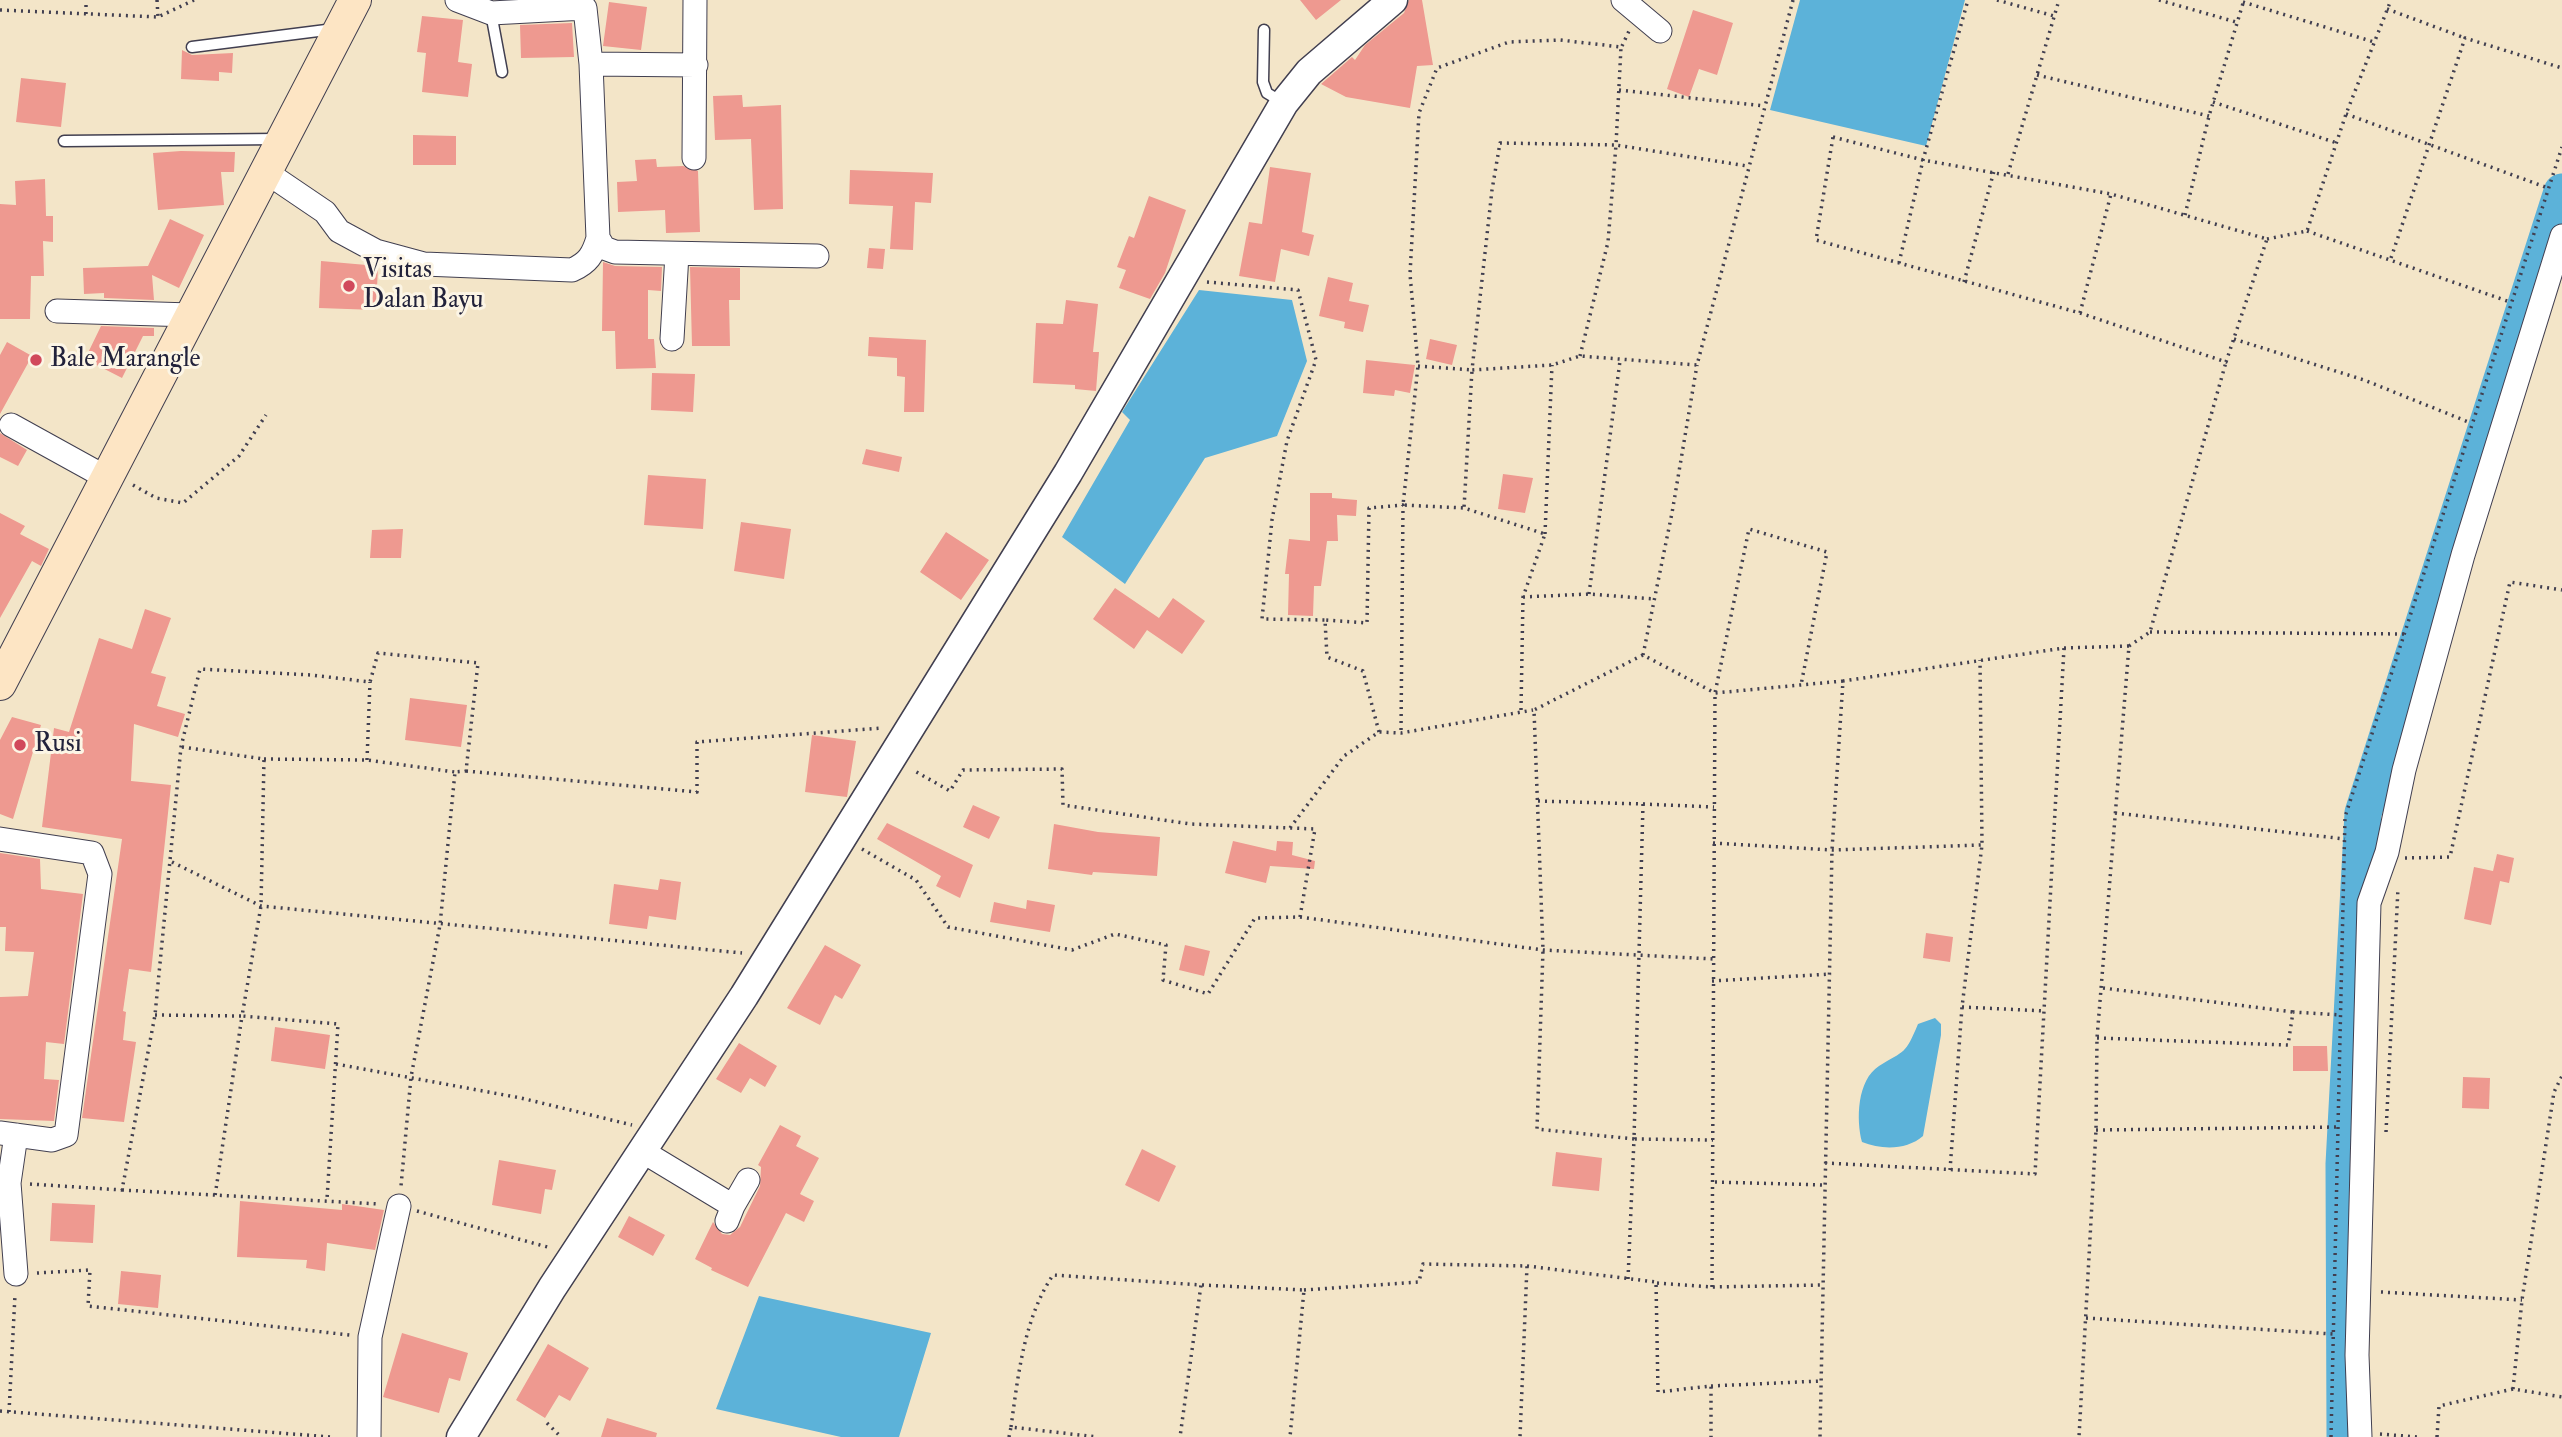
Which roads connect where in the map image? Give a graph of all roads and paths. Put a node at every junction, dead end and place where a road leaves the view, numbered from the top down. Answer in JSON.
{"nodes":[{"id":1,"x":86,"y":0,"type":"edge"},
{"id":2,"x":157,"y":0,"type":"edge"},
{"id":3,"x":194,"y":0,"type":"edge"},
{"id":4,"x":355,"y":0,"type":"edge"},
{"id":5,"x":457,"y":0,"type":"edge"},
{"id":6,"x":695,"y":0,"type":"edge"},
{"id":7,"x":1392,"y":0,"type":"edge"},
{"id":8,"x":1623,"y":0,"type":"edge"},
{"id":9,"x":1793,"y":0,"type":"edge"},
{"id":10,"x":1968,"y":0,"type":"edge"},
{"id":11,"x":1997,"y":0,"type":"edge"},
{"id":12,"x":2059,"y":0,"type":"edge"},
{"id":13,"x":2159,"y":0,"type":"edge"},
{"id":14,"x":2391,"y":0,"type":"edge"},
{"id":15,"x":2243,"y":1,"type":"edge"},
{"id":16,"x":585,"y":4,"type":"edge"},
{"id":17,"x":2386,"y":9,"type":"junction"},
{"id":18,"x":0,"y":10,"type":"edge"},
{"id":19,"x":491,"y":13,"type":"junction"},
{"id":20,"x":86,"y":14,"type":"junction"},
{"id":21,"x":2054,"y":16,"type":"junction"},
{"id":22,"x":158,"y":17,"type":"junction"},
{"id":23,"x":2236,"y":22,"type":"junction"},
{"id":24,"x":340,"y":28,"type":"junction"},
{"id":25,"x":1264,"y":30,"type":"dead end"},
{"id":26,"x":1660,"y":30,"type":"dead end"},
{"id":27,"x":2465,"y":38,"type":"junction"},
{"id":28,"x":2374,"y":42,"type":"junction"},
{"id":29,"x":192,"y":47,"type":"dead end"},
{"id":30,"x":591,"y":64,"type":"junction"},
{"id":31,"x":696,"y":65,"type":"junction"},
{"id":32,"x":2562,"y":68,"type":"edge"},
{"id":33,"x":502,"y":72,"type":"dead end"},
{"id":34,"x":2037,"y":75,"type":"junction"},
{"id":35,"x":1619,"y":90,"type":"junction"},
{"id":36,"x":2213,"y":102,"type":"junction"},
{"id":37,"x":1284,"y":103,"type":"junction"},
{"id":38,"x":1764,"y":106,"type":"junction"},
{"id":39,"x":2346,"y":114,"type":"junction"},
{"id":40,"x":2209,"y":116,"type":"junction"},
{"id":41,"x":283,"y":139,"type":"junction"},
{"id":42,"x":64,"y":141,"type":"dead end"},
{"id":43,"x":2336,"y":143,"type":"junction"},
{"id":44,"x":1616,"y":145,"type":"junction"},
{"id":45,"x":2429,"y":146,"type":"junction"},
{"id":46,"x":694,"y":158,"type":"dead end"},
{"id":47,"x":1923,"y":160,"type":"junction"},
{"id":48,"x":1748,"y":166,"type":"junction"},
{"id":49,"x":1994,"y":171,"type":"junction"},
{"id":50,"x":266,"y":172,"type":"junction"},
{"id":51,"x":2008,"y":174,"type":"junction"},
{"id":52,"x":2548,"y":188,"type":"dead end"},
{"id":53,"x":2111,"y":194,"type":"junction"},
{"id":54,"x":2185,"y":215,"type":"junction"},
{"id":55,"x":2307,"y":231,"type":"junction"},
{"id":56,"x":2562,"y":236,"type":"edge"},
{"id":57,"x":598,"y":239,"type":"junction"},
{"id":58,"x":2267,"y":239,"type":"junction"},
{"id":59,"x":677,"y":254,"type":"junction"},
{"id":60,"x":817,"y":256,"type":"dead end"},
{"id":61,"x":2391,"y":258,"type":"junction"},
{"id":62,"x":1899,"y":263,"type":"junction"},
{"id":63,"x":1194,"y":281,"type":"dead end"},
{"id":64,"x":1964,"y":282,"type":"junction"},
{"id":65,"x":2511,"y":302,"type":"dead end"},
{"id":66,"x":57,"y":311,"type":"dead end"},
{"id":67,"x":2080,"y":313,"type":"junction"},
{"id":68,"x":191,"y":315,"type":"junction"},
{"id":69,"x":672,"y":339,"type":"dead end"},
{"id":70,"x":2234,"y":339,"type":"junction"},
{"id":71,"x":1580,"y":356,"type":"junction"},
{"id":72,"x":1620,"y":361,"type":"junction"},
{"id":73,"x":2226,"y":362,"type":"junction"},
{"id":74,"x":1552,"y":365,"type":"junction"},
{"id":75,"x":1697,"y":365,"type":"junction"},
{"id":76,"x":1418,"y":366,"type":"junction"},
{"id":77,"x":1472,"y":370,"type":"junction"},
{"id":78,"x":266,"y":415,"type":"dead end"},
{"id":79,"x":2471,"y":423,"type":"dead end"},
{"id":80,"x":11,"y":425,"type":"dead end"},
{"id":81,"x":109,"y":475,"type":"junction"},
{"id":82,"x":1403,"y":505,"type":"junction"},
{"id":83,"x":1464,"y":508,"type":"junction"},
{"id":84,"x":1545,"y":534,"type":"junction"},
{"id":85,"x":2562,"y":590,"type":"edge"},
{"id":86,"x":1589,"y":594,"type":"junction"},
{"id":87,"x":1523,"y":597,"type":"junction"},
{"id":88,"x":1654,"y":599,"type":"junction"},
{"id":89,"x":1325,"y":620,"type":"junction"},
{"id":90,"x":2150,"y":632,"type":"junction"},
{"id":91,"x":2405,"y":634,"type":"dead end"},
{"id":92,"x":2129,"y":646,"type":"junction"},
{"id":93,"x":2064,"y":648,"type":"junction"},
{"id":94,"x":1643,"y":655,"type":"junction"},
{"id":95,"x":1980,"y":660,"type":"junction"},
{"id":96,"x":1843,"y":681,"type":"junction"},
{"id":97,"x":370,"y":682,"type":"junction"},
{"id":98,"x":0,"y":684,"type":"edge"},
{"id":99,"x":1801,"y":685,"type":"junction"},
{"id":100,"x":1715,"y":693,"type":"junction"},
{"id":101,"x":1521,"y":710,"type":"junction"},
{"id":102,"x":1534,"y":710,"type":"junction"},
{"id":103,"x":890,"y":728,"type":"dead end"},
{"id":104,"x":1379,"y":732,"type":"junction"},
{"id":105,"x":1401,"y":733,"type":"junction"},
{"id":106,"x":181,"y":747,"type":"junction"},
{"id":107,"x":264,"y":758,"type":"junction"},
{"id":108,"x":367,"y":760,"type":"junction"},
{"id":109,"x":902,"y":763,"type":"dead end"},
{"id":110,"x":466,"y":771,"type":"junction"},
{"id":111,"x":455,"y":772,"type":"junction"},
{"id":112,"x":1538,"y":801,"type":"junction"},
{"id":113,"x":1643,"y":804,"type":"junction"},
{"id":114,"x":1714,"y":807,"type":"junction"},
{"id":115,"x":2115,"y":813,"type":"junction"},
{"id":116,"x":1290,"y":828,"type":"junction"},
{"id":117,"x":0,"y":839,"type":"edge"},
{"id":118,"x":2344,"y":839,"type":"dead end"},
{"id":119,"x":1713,"y":843,"type":"junction"},
{"id":120,"x":1982,"y":845,"type":"junction"},
{"id":121,"x":859,"y":847,"type":"dead end"},
{"id":122,"x":1832,"y":850,"type":"junction"},
{"id":123,"x":2399,"y":859,"type":"dead end"},
{"id":124,"x":172,"y":862,"type":"junction"},
{"id":125,"x":2398,"y":886,"type":"dead end"},
{"id":126,"x":261,"y":905,"type":"junction"},
{"id":127,"x":1300,"y":917,"type":"junction"},
{"id":128,"x":440,"y":925,"type":"junction"},
{"id":129,"x":1543,"y":950,"type":"junction"},
{"id":130,"x":745,"y":953,"type":"dead end"},
{"id":131,"x":1639,"y":956,"type":"junction"},
{"id":132,"x":1713,"y":959,"type":"junction"},
{"id":133,"x":1831,"y":974,"type":"junction"},
{"id":134,"x":1712,"y":981,"type":"junction"},
{"id":135,"x":2103,"y":988,"type":"junction"},
{"id":136,"x":1962,"y":1007,"type":"junction"},
{"id":137,"x":2045,"y":1011,"type":"junction"},
{"id":138,"x":2293,"y":1012,"type":"junction"},
{"id":139,"x":2341,"y":1014,"type":"dead end"},
{"id":140,"x":155,"y":1015,"type":"junction"},
{"id":141,"x":242,"y":1016,"type":"junction"},
{"id":142,"x":2097,"y":1038,"type":"junction"},
{"id":143,"x":336,"y":1064,"type":"junction"},
{"id":144,"x":2562,"y":1076,"type":"edge"},
{"id":145,"x":411,"y":1077,"type":"junction"},
{"id":146,"x":2338,"y":1126,"type":"dead end"},
{"id":147,"x":2095,"y":1130,"type":"junction"},
{"id":148,"x":2386,"y":1133,"type":"dead end"},
{"id":149,"x":8,"y":1134,"type":"edge"},
{"id":150,"x":638,"y":1138,"type":"junction"},
{"id":151,"x":1634,"y":1139,"type":"junction"},
{"id":152,"x":1713,"y":1140,"type":"junction"},
{"id":153,"x":1825,"y":1163,"type":"junction"},
{"id":154,"x":1951,"y":1170,"type":"junction"},
{"id":155,"x":748,"y":1180,"type":"dead end"},
{"id":156,"x":1715,"y":1182,"type":"junction"},
{"id":157,"x":9,"y":1183,"type":"junction"},
{"id":158,"x":1824,"y":1185,"type":"junction"},
{"id":159,"x":122,"y":1190,"type":"junction"},
{"id":160,"x":215,"y":1196,"type":"junction"},
{"id":161,"x":327,"y":1199,"type":"junction"},
{"id":162,"x":399,"y":1206,"type":"junction"},
{"id":163,"x":552,"y":1249,"type":"dead end"},
{"id":164,"x":1527,"y":1266,"type":"junction"},
{"id":165,"x":16,"y":1274,"type":"junction"},
{"id":166,"x":1628,"y":1279,"type":"junction"},
{"id":167,"x":1656,"y":1282,"type":"junction"},
{"id":168,"x":1201,"y":1285,"type":"junction"},
{"id":169,"x":1823,"y":1285,"type":"junction"},
{"id":170,"x":1712,"y":1287,"type":"junction"},
{"id":171,"x":1304,"y":1290,"type":"junction"},
{"id":172,"x":2370,"y":1292,"type":"dead end"},
{"id":173,"x":2522,"y":1300,"type":"junction"},
{"id":174,"x":2086,"y":1318,"type":"junction"},
{"id":175,"x":2333,"y":1334,"type":"dead end"},
{"id":176,"x":370,"y":1337,"type":"junction"},
{"id":177,"x":1821,"y":1381,"type":"junction"},
{"id":178,"x":1711,"y":1386,"type":"junction"},
{"id":179,"x":2514,"y":1389,"type":"junction"},
{"id":180,"x":2562,"y":1397,"type":"edge"},
{"id":181,"x":0,"y":1411,"type":"edge"},
{"id":182,"x":9,"y":1412,"type":"junction"},
{"id":183,"x":547,"y":1423,"type":"dead end"},
{"id":184,"x":1011,"y":1427,"type":"junction"},
{"id":185,"x":2368,"y":1435,"type":"edge"},
{"id":186,"x":331,"y":1437,"type":"edge"},
{"id":187,"x":369,"y":1437,"type":"edge"},
{"id":188,"x":461,"y":1437,"type":"edge"},
{"id":189,"x":561,"y":1437,"type":"edge"},
{"id":190,"x":1009,"y":1437,"type":"edge"},
{"id":191,"x":1097,"y":1437,"type":"edge"},
{"id":192,"x":1180,"y":1437,"type":"edge"},
{"id":193,"x":1290,"y":1437,"type":"edge"},
{"id":194,"x":1520,"y":1437,"type":"edge"},
{"id":195,"x":1710,"y":1437,"type":"edge"},
{"id":196,"x":1820,"y":1437,"type":"edge"},
{"id":197,"x":2079,"y":1437,"type":"edge"},
{"id":198,"x":2417,"y":1437,"type":"edge"},
{"id":199,"x":2437,"y":1437,"type":"edge"}],
"edges":[{"from":1,"to":20,"type":"path"},
{"from":2,"to":22,"type":"path"},
{"from":3,"to":22,"type":"path"},
{"from":4,"to":24,"type":"main road"},
{"from":5,"to":19,"type":"street"},
{"from":6,"to":31,"type":"street"},
{"from":7,"to":37,"type":"street"},
{"from":8,"to":26,"type":"street"},
{"from":9,"to":38,"type":"path"},
{"from":10,"to":47,"type":"path"},
{"from":11,"to":21,"type":"path"},
{"from":12,"to":21,"type":"path"},
{"from":13,"to":23,"type":"path"},
{"from":14,"to":17,"type":"path"},
{"from":15,"to":23,"type":"path"},
{"from":15,"to":28,"type":"path"},
{"from":16,"to":19,"type":"street"},
{"from":16,"to":30,"type":"street"},
{"from":17,"to":27,"type":"path"},
{"from":17,"to":28,"type":"path"},
{"from":18,"to":20,"type":"path"},
{"from":19,"to":33,"type":"lane"},
{"from":20,"to":22,"type":"path"},
{"from":21,"to":34,"type":"path"},
{"from":23,"to":36,"type":"path"},
{"from":24,"to":29,"type":"lane"},
{"from":24,"to":41,"type":"main road"},
{"from":25,"to":37,"type":"lane"},
{"from":27,"to":32,"type":"path"},
{"from":27,"to":45,"type":"path"},
{"from":28,"to":39,"type":"path"},
{"from":30,"to":31,"type":"street"},
{"from":30,"to":57,"type":"street"},
{"from":31,"to":46,"type":"street"},
{"from":34,"to":40,"type":"path"},
{"from":34,"to":51,"type":"path"},
{"from":35,"to":38,"type":"path"},
{"from":35,"to":44,"type":"path"},
{"from":35,"to":76,"type":"path"},
{"from":36,"to":40,"type":"path"},
{"from":36,"to":43,"type":"path"},
{"from":37,"to":150,"type":"street"},
{"from":38,"to":48,"type":"path"},
{"from":39,"to":43,"type":"path"},
{"from":39,"to":45,"type":"path"},
{"from":40,"to":54,"type":"path"},
{"from":41,"to":42,"type":"lane"},
{"from":41,"to":50,"type":"main road"},
{"from":43,"to":55,"type":"path"},
{"from":44,"to":48,"type":"path"},
{"from":44,"to":71,"type":"path"},
{"from":44,"to":77,"type":"path"},
{"from":45,"to":52,"type":"path"},
{"from":45,"to":61,"type":"path"},
{"from":47,"to":49,"type":"path"},
{"from":47,"to":62,"type":"path"},
{"from":47,"to":62,"type":"path"},
{"from":48,"to":75,"type":"path"},
{"from":49,"to":51,"type":"path"},
{"from":49,"to":64,"type":"path"},
{"from":50,"to":57,"type":"street"},
{"from":50,"to":68,"type":"main road"},
{"from":51,"to":53,"type":"path"},
{"from":53,"to":54,"type":"path"},
{"from":53,"to":67,"type":"path"},
{"from":54,"to":58,"type":"path"},
{"from":55,"to":58,"type":"path"},
{"from":55,"to":61,"type":"path"},
{"from":56,"to":185,"type":"street"},
{"from":57,"to":59,"type":"street"},
{"from":58,"to":70,"type":"path"},
{"from":59,"to":60,"type":"street"},
{"from":59,"to":69,"type":"street"},
{"from":61,"to":65,"type":"path"},
{"from":62,"to":64,"type":"path"},
{"from":63,"to":89,"type":"path"},
{"from":64,"to":67,"type":"path"},
{"from":66,"to":68,"type":"street"},
{"from":67,"to":73,"type":"path"},
{"from":68,"to":81,"type":"main road"},
{"from":70,"to":73,"type":"path"},
{"from":70,"to":79,"type":"path"},
{"from":71,"to":72,"type":"path"},
{"from":71,"to":74,"type":"path"},
{"from":72,"to":75,"type":"path"},
{"from":72,"to":86,"type":"path"},
{"from":73,"to":90,"type":"path"},
{"from":74,"to":77,"type":"path"},
{"from":74,"to":84,"type":"path"},
{"from":75,"to":88,"type":"path"},
{"from":76,"to":77,"type":"path"},
{"from":76,"to":82,"type":"path"},
{"from":77,"to":83,"type":"path"},
{"from":78,"to":81,"type":"path"},
{"from":80,"to":81,"type":"street"},
{"from":81,"to":98,"type":"main road"},
{"from":82,"to":83,"type":"path"},
{"from":82,"to":89,"type":"path"},
{"from":82,"to":105,"type":"path"},
{"from":83,"to":84,"type":"path"},
{"from":84,"to":87,"type":"path"},
{"from":85,"to":123,"type":"path"},
{"from":86,"to":87,"type":"path"},
{"from":86,"to":88,"type":"path"},
{"from":87,"to":101,"type":"path"},
{"from":88,"to":94,"type":"path"},
{"from":89,"to":104,"type":"path"},
{"from":90,"to":91,"type":"path"},
{"from":90,"to":92,"type":"path"},
{"from":92,"to":93,"type":"path"},
{"from":92,"to":115,"type":"path"},
{"from":93,"to":95,"type":"path"},
{"from":93,"to":137,"type":"path"},
{"from":94,"to":100,"type":"path"},
{"from":94,"to":102,"type":"path"},
{"from":95,"to":96,"type":"path"},
{"from":95,"to":120,"type":"path"},
{"from":96,"to":99,"type":"path"},
{"from":96,"to":122,"type":"path"},
{"from":97,"to":106,"type":"path"},
{"from":97,"to":108,"type":"path"},
{"from":97,"to":110,"type":"path"},
{"from":99,"to":100,"type":"path"},
{"from":99,"to":100,"type":"path"},
{"from":100,"to":114,"type":"path"},
{"from":101,"to":102,"type":"path"},
{"from":101,"to":105,"type":"path"},
{"from":102,"to":112,"type":"path"},
{"from":103,"to":110,"type":"path"},
{"from":104,"to":105,"type":"path"},
{"from":104,"to":116,"type":"path"},
{"from":106,"to":107,"type":"path"},
{"from":106,"to":124,"type":"path"},
{"from":107,"to":108,"type":"path"},
{"from":107,"to":126,"type":"path"},
{"from":108,"to":111,"type":"path"},
{"from":109,"to":116,"type":"path"},
{"from":110,"to":111,"type":"path"},
{"from":111,"to":128,"type":"path"},
{"from":112,"to":113,"type":"path"},
{"from":112,"to":129,"type":"path"},
{"from":113,"to":114,"type":"path"},
{"from":113,"to":131,"type":"path"},
{"from":114,"to":119,"type":"path"},
{"from":115,"to":118,"type":"path"},
{"from":115,"to":135,"type":"path"},
{"from":116,"to":127,"type":"path"},
{"from":117,"to":149,"type":"street"},
{"from":119,"to":122,"type":"path"},
{"from":119,"to":132,"type":"path"},
{"from":120,"to":122,"type":"path"},
{"from":120,"to":136,"type":"path"},
{"from":121,"to":127,"type":"path"},
{"from":122,"to":133,"type":"path"},
{"from":124,"to":126,"type":"path"},
{"from":124,"to":140,"type":"path"},
{"from":125,"to":148,"type":"path"},
{"from":126,"to":128,"type":"path"},
{"from":126,"to":141,"type":"path"},
{"from":127,"to":129,"type":"path"},
{"from":128,"to":130,"type":"path"},
{"from":128,"to":145,"type":"path"},
{"from":129,"to":131,"type":"path"},
{"from":129,"to":151,"type":"path"},
{"from":131,"to":132,"type":"path"},
{"from":131,"to":151,"type":"path"},
{"from":132,"to":134,"type":"path"},
{"from":133,"to":134,"type":"path"},
{"from":133,"to":153,"type":"path"},
{"from":134,"to":152,"type":"path"},
{"from":135,"to":138,"type":"path"},
{"from":135,"to":142,"type":"path"},
{"from":136,"to":137,"type":"path"},
{"from":136,"to":154,"type":"path"},
{"from":137,"to":154,"type":"path"},
{"from":138,"to":139,"type":"path"},
{"from":138,"to":142,"type":"path"},
{"from":140,"to":141,"type":"path"},
{"from":140,"to":159,"type":"path"},
{"from":141,"to":143,"type":"path"},
{"from":141,"to":160,"type":"path"},
{"from":142,"to":147,"type":"path"},
{"from":143,"to":145,"type":"path"},
{"from":143,"to":161,"type":"path"},
{"from":144,"to":173,"type":"path"},
{"from":145,"to":150,"type":"path"},
{"from":145,"to":162,"type":"path"},
{"from":146,"to":147,"type":"path"},
{"from":147,"to":174,"type":"path"},
{"from":149,"to":157,"type":"street"},
{"from":150,"to":155,"type":"street"},
{"from":150,"to":188,"type":"street"},
{"from":151,"to":152,"type":"path"},
{"from":151,"to":166,"type":"path"},
{"from":152,"to":156,"type":"path"},
{"from":153,"to":154,"type":"path"},
{"from":153,"to":158,"type":"path"},
{"from":156,"to":158,"type":"path"},
{"from":156,"to":170,"type":"path"},
{"from":157,"to":159,"type":"path"},
{"from":157,"to":165,"type":"street"},
{"from":158,"to":169,"type":"path"},
{"from":159,"to":160,"type":"path"},
{"from":160,"to":161,"type":"path"},
{"from":161,"to":162,"type":"path"},
{"from":162,"to":163,"type":"path"},
{"from":162,"to":176,"type":"street"},
{"from":164,"to":166,"type":"path"},
{"from":164,"to":171,"type":"path"},
{"from":164,"to":194,"type":"path"},
{"from":165,"to":176,"type":"path"},
{"from":165,"to":182,"type":"path"},
{"from":166,"to":167,"type":"path"},
{"from":167,"to":170,"type":"path"},
{"from":167,"to":178,"type":"path"},
{"from":168,"to":171,"type":"path"},
{"from":168,"to":184,"type":"path"},
{"from":168,"to":192,"type":"path"},
{"from":169,"to":170,"type":"path"},
{"from":169,"to":177,"type":"path"},
{"from":171,"to":193,"type":"path"},
{"from":172,"to":173,"type":"path"},
{"from":173,"to":179,"type":"path"},
{"from":174,"to":175,"type":"path"},
{"from":174,"to":197,"type":"path"},
{"from":176,"to":187,"type":"street"},
{"from":177,"to":178,"type":"path"},
{"from":177,"to":196,"type":"path"},
{"from":178,"to":195,"type":"path"},
{"from":179,"to":180,"type":"path"},
{"from":179,"to":199,"type":"path"},
{"from":181,"to":182,"type":"path"},
{"from":182,"to":186,"type":"path"},
{"from":183,"to":189,"type":"path"},
{"from":184,"to":190,"type":"path"},
{"from":184,"to":191,"type":"path"},
{"from":185,"to":198,"type":"path"}]}
